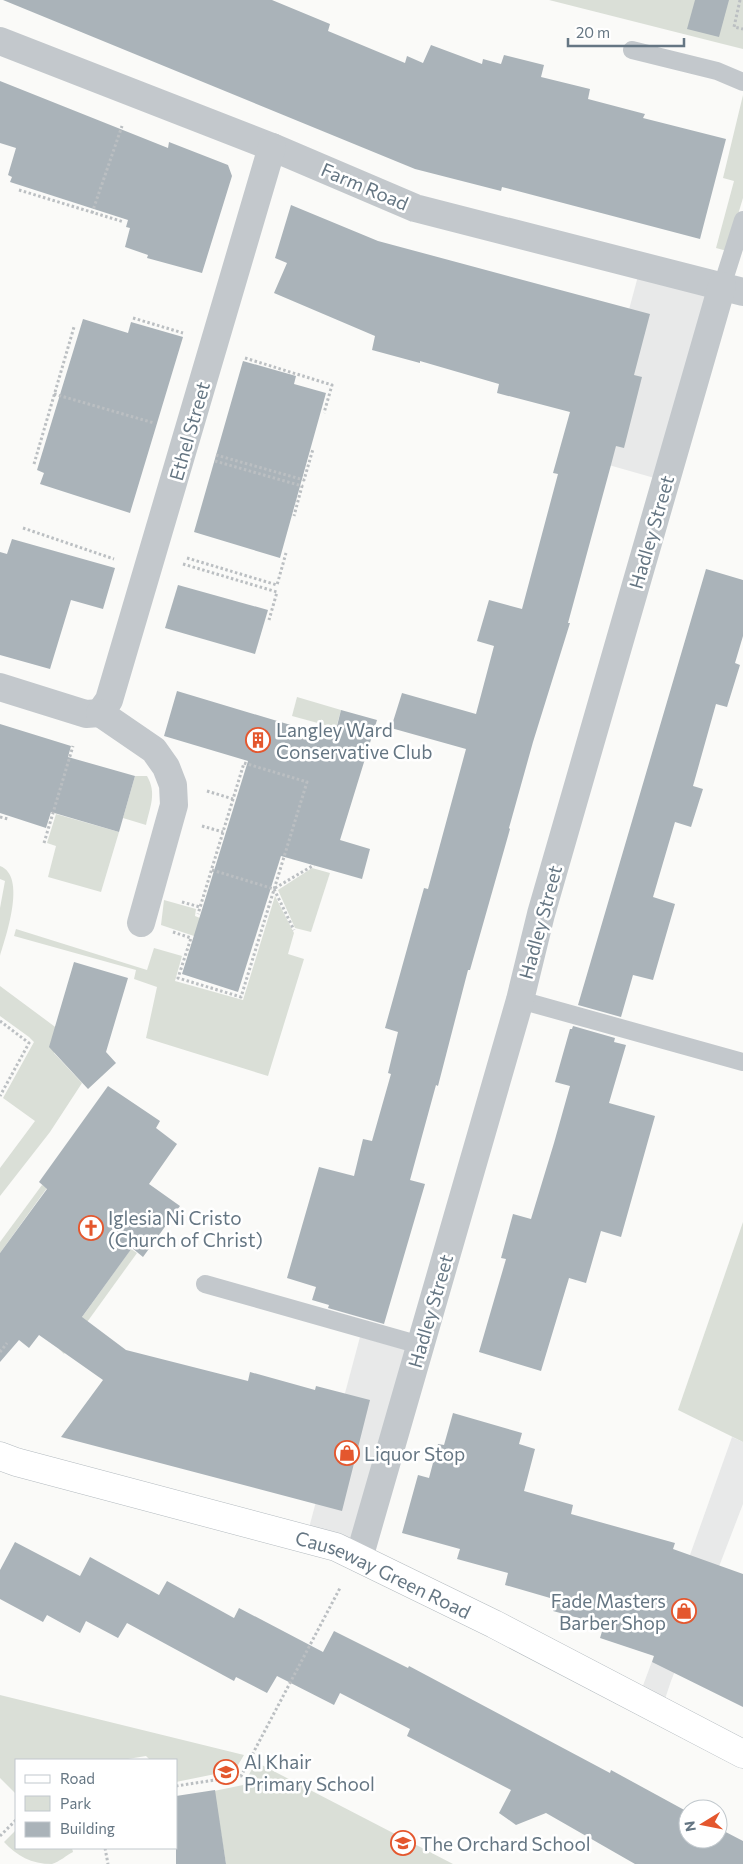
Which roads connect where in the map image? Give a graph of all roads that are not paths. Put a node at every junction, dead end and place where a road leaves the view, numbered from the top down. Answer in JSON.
{"nodes":[{"id":1,"x":0,"y":41,"type":"edge"},
{"id":2,"x":632,"y":50,"type":"dead end"},
{"id":3,"x":743,"y":82,"type":"edge"},
{"id":4,"x":272,"y":147,"type":"junction"},
{"id":5,"x":743,"y":220,"type":"edge"},
{"id":6,"x":732,"y":289,"type":"edge"},
{"id":7,"x":0,"y":687,"type":"edge"},
{"id":8,"x":100,"y":713,"type":"junction"},
{"id":9,"x":141,"y":923,"type":"road end"},
{"id":10,"x":520,"y":1000,"type":"junction"},
{"id":11,"x":743,"y":1062,"type":"edge"},
{"id":12,"x":205,"y":1284,"type":"dead end"},
{"id":13,"x":420,"y":1345,"type":"junction"},
{"id":14,"x":0,"y":1456,"type":"edge"},
{"id":15,"x":359,"y":1558,"type":"junction"},
{"id":16,"x":743,"y":1754,"type":"edge"}],
"edges":[{"from":1,"to":4,"type":"street","name":"Farm Road"},
{"from":2,"to":3,"type":"lane"},
{"from":4,"to":6,"type":"street","name":"Farm Road"},
{"from":4,"to":8,"type":"street","name":"Ethel Street"},
{"from":5,"to":6,"type":"lane"},
{"from":6,"to":10,"type":"street","name":"Hadley Street"},
{"from":7,"to":8,"type":"street"},
{"from":8,"to":9,"type":"street"},
{"from":10,"to":11,"type":"lane"},
{"from":10,"to":13,"type":"street","name":"Hadley Street"},
{"from":12,"to":13,"type":"lane"},
{"from":13,"to":15,"type":"street","name":"Hadley Street"},
{"from":14,"to":15,"type":"main road","name":"Causeway Green Road"},
{"from":15,"to":16,"type":"main road","name":"Causeway Green Road"}]}
